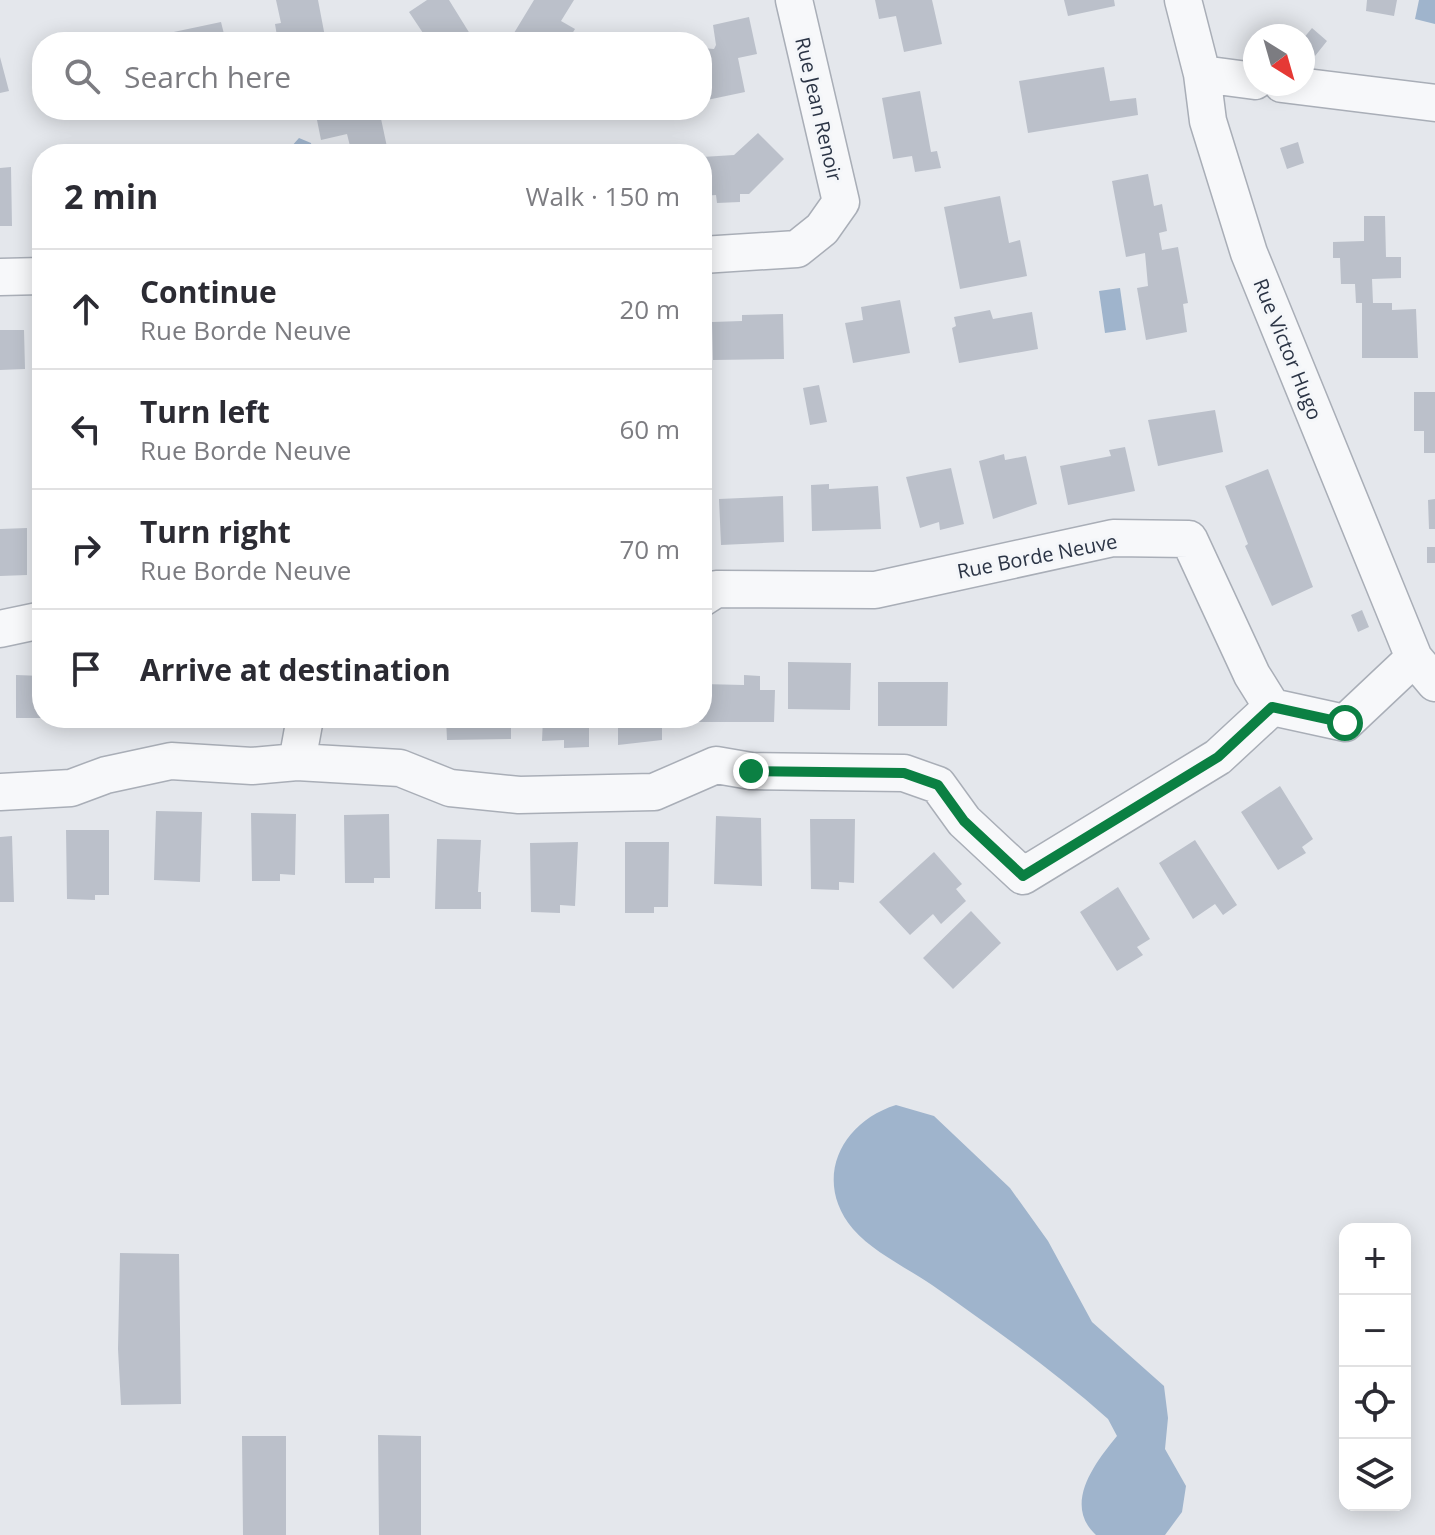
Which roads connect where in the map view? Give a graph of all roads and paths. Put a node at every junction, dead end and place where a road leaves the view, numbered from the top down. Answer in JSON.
{"nodes":[{"id":1,"x":794,"y":0,"type":"edge"},
{"id":2,"x":1183,"y":0,"type":"edge"},
{"id":3,"x":1202,"y":74,"type":"junction"},
{"id":4,"x":1243,"y":79,"type":"edge"},
{"id":5,"x":1315,"y":88,"type":"edge"},
{"id":6,"x":1435,"y":103,"type":"edge"},
{"id":7,"x":712,"y":254,"type":"edge"},
{"id":8,"x":32,"y":276,"type":"edge"},
{"id":9,"x":0,"y":277,"type":"edge"},
{"id":10,"x":712,"y":592,"type":"edge"},
{"id":11,"x":32,"y":622,"type":"edge"},
{"id":12,"x":0,"y":629,"type":"edge"},
{"id":13,"x":1424,"y":670,"type":"edge"},
{"id":14,"x":1272,"y":707,"type":"junction"},
{"id":15,"x":303,"y":728,"type":"edge"},
{"id":16,"x":297,"y":762,"type":"junction"},
{"id":17,"x":0,"y":792,"type":"edge"}],
"edges":[{"from":1,"to":7,"type":"street","name":"Rue Jean Renoir"},
{"from":2,"to":3,"type":"street","name":"Rue Victor Hugo"},
{"from":3,"to":4,"type":"street"},
{"from":3,"to":13,"type":"street","name":"Rue Victor Hugo"},
{"from":5,"to":6,"type":"street"},
{"from":8,"to":9,"type":"street"},
{"from":10,"to":14,"type":"street","name":"Rue Borde Neuve"},
{"from":11,"to":12,"type":"street"},
{"from":13,"to":14,"type":"street"},
{"from":14,"to":16,"type":"street"},
{"from":15,"to":16,"type":"street"},
{"from":16,"to":17,"type":"street"}]}
